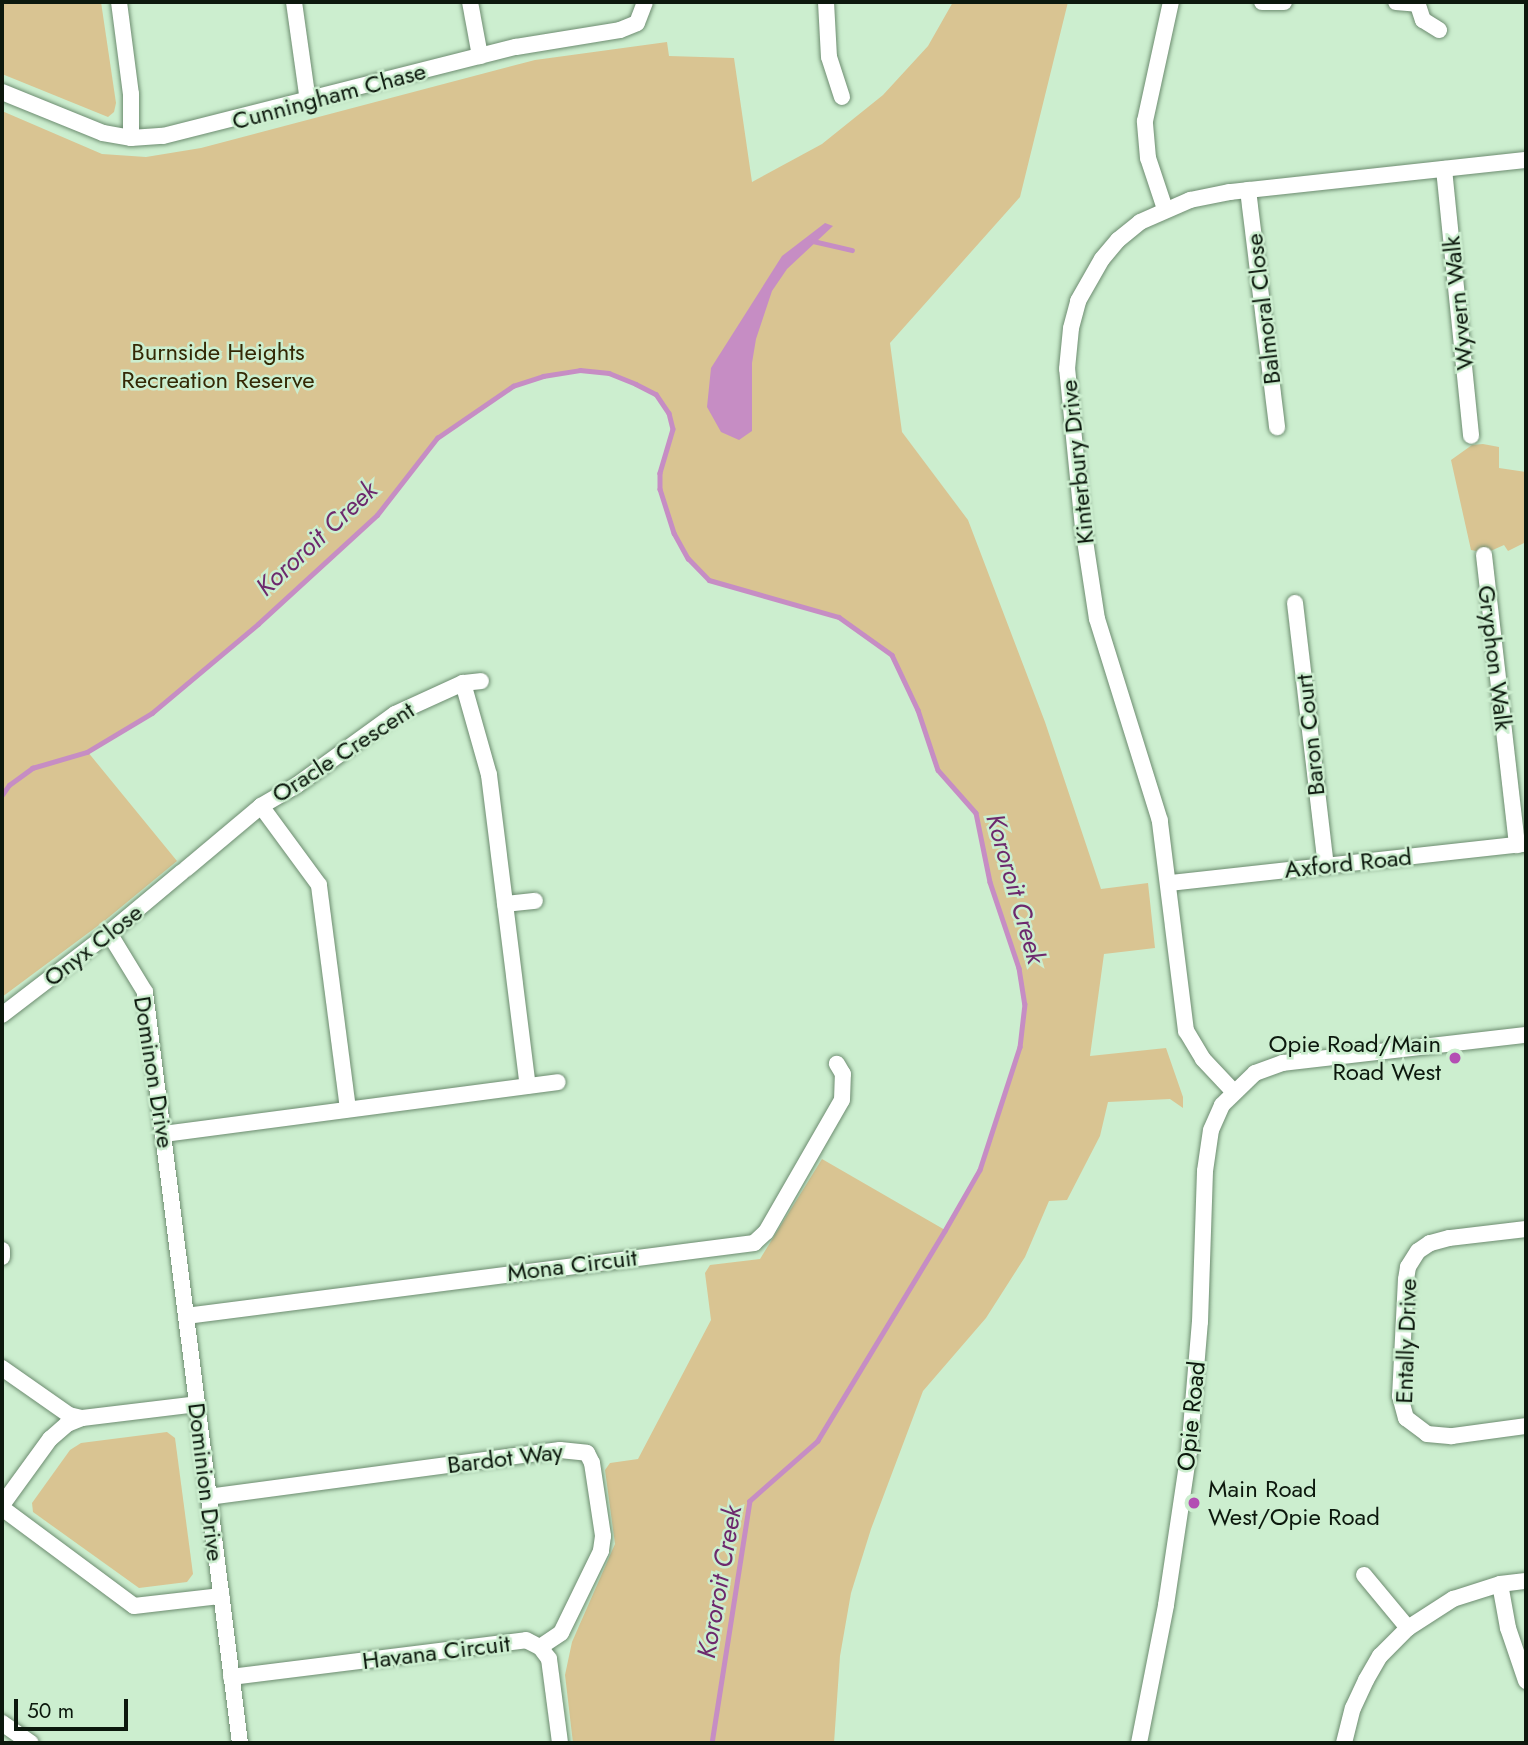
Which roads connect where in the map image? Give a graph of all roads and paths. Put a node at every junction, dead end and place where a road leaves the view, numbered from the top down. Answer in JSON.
{"nodes":[{"id":1,"x":119,"y":2,"type":"edge"},
{"id":2,"x":294,"y":2,"type":"edge"},
{"id":3,"x":470,"y":2,"type":"edge"},
{"id":4,"x":645,"y":2,"type":"edge"},
{"id":5,"x":826,"y":2,"type":"edge"},
{"id":6,"x":1171,"y":2,"type":"edge"},
{"id":7,"x":1262,"y":2,"type":"edge"},
{"id":8,"x":1284,"y":2,"type":"edge"},
{"id":9,"x":1396,"y":2,"type":"edge"},
{"id":10,"x":1417,"y":3,"type":"edge"},
{"id":11,"x":1439,"y":30,"type":"dead end"},
{"id":12,"x":480,"y":56,"type":"junction"},
{"id":13,"x":9,"y":95,"type":"edge"},
{"id":14,"x":842,"y":97,"type":"dead end"},
{"id":15,"x":308,"y":101,"type":"junction"},
{"id":16,"x":131,"y":138,"type":"junction"},
{"id":17,"x":1526,"y":160,"type":"edge"},
{"id":18,"x":1444,"y":169,"type":"junction"},
{"id":19,"x":1248,"y":190,"type":"junction"},
{"id":20,"x":1165,"y":209,"type":"junction"},
{"id":21,"x":1277,"y":427,"type":"dead end"},
{"id":22,"x":1471,"y":436,"type":"dead end"},
{"id":23,"x":1484,"y":555,"type":"dead end"},
{"id":24,"x":1295,"y":603,"type":"dead end"},
{"id":25,"x":481,"y":681,"type":"dead end"},
{"id":26,"x":463,"y":683,"type":"junction"},
{"id":27,"x":261,"y":806,"type":"junction"},
{"id":28,"x":1522,"y":844,"type":"edge"},
{"id":29,"x":1326,"y":866,"type":"junction"},
{"id":30,"x":1170,"y":883,"type":"junction"},
{"id":31,"x":535,"y":901,"type":"dead end"},
{"id":32,"x":505,"y":904,"type":"junction"},
{"id":33,"x":109,"y":933,"type":"junction"},
{"id":34,"x":2,"y":1016,"type":"edge"},
{"id":35,"x":1526,"y":1035,"type":"edge"},
{"id":36,"x":837,"y":1064,"type":"dead end"},
{"id":37,"x":558,"y":1082,"type":"dead end"},
{"id":38,"x":528,"y":1086,"type":"junction"},
{"id":39,"x":1233,"y":1091,"type":"junction"},
{"id":40,"x":348,"y":1109,"type":"junction"},
{"id":41,"x":164,"y":1134,"type":"junction"},
{"id":42,"x":175,"y":1220,"type":"joint"},
{"id":43,"x":1526,"y":1229,"type":"edge"},
{"id":44,"x":2,"y":1250,"type":"edge"},
{"id":45,"x":2,"y":1257,"type":"edge"},
{"id":46,"x":186,"y":1316,"type":"junction"},
{"id":47,"x":2,"y":1368,"type":"edge"},
{"id":48,"x":197,"y":1404,"type":"junction"},
{"id":49,"x":82,"y":1418,"type":"junction"},
{"id":50,"x":1526,"y":1426,"type":"edge"},
{"id":51,"x":208,"y":1497,"type":"junction"},
{"id":52,"x":2,"y":1507,"type":"edge"},
{"id":53,"x":1364,"y":1575,"type":"dead end"},
{"id":54,"x":1526,"y":1581,"type":"edge"},
{"id":55,"x":1500,"y":1584,"type":"junction"},
{"id":56,"x":221,"y":1596,"type":"junction"},
{"id":57,"x":1408,"y":1628,"type":"junction"},
{"id":58,"x":540,"y":1647,"type":"junction"},
{"id":59,"x":231,"y":1677,"type":"junction"},
{"id":60,"x":1526,"y":1681,"type":"edge"},
{"id":61,"x":2,"y":1723,"type":"edge"},
{"id":62,"x":31,"y":1743,"type":"edge"},
{"id":63,"x":240,"y":1743,"type":"edge"},
{"id":64,"x":561,"y":1743,"type":"edge"},
{"id":65,"x":1139,"y":1743,"type":"edge"},
{"id":66,"x":1344,"y":1743,"type":"edge"}],
"edges":[{"from":1,"to":16,"type":"street"},
{"from":2,"to":15,"type":"street"},
{"from":3,"to":12,"type":"street"},
{"from":4,"to":12,"type":"street","name":"Cunningham Chase"},
{"from":5,"to":14,"type":"street"},
{"from":6,"to":20,"type":"street"},
{"from":7,"to":8,"type":"street"},
{"from":9,"to":10,"type":"street"},
{"from":10,"to":11,"type":"street"},
{"from":12,"to":15,"type":"street","name":"Cunningham Chase"},
{"from":13,"to":16,"type":"street","name":"Cunningham Chase"},
{"from":15,"to":16,"type":"street","name":"Cunningham Chase"},
{"from":17,"to":18,"type":"street","name":"Kinterbury Drive"},
{"from":18,"to":19,"type":"street","name":"Kinterbury Drive"},
{"from":18,"to":22,"type":"street","name":"Wyvern Walk"},
{"from":19,"to":20,"type":"street","name":"Kinterbury Drive"},
{"from":19,"to":21,"type":"street","name":"Balmoral Close"},
{"from":20,"to":30,"type":"street","name":"Kinterbury Drive"},
{"from":23,"to":28,"type":"street","name":"Gryphon Walk"},
{"from":24,"to":29,"type":"street","name":"Baron Court"},
{"from":25,"to":26,"type":"street","name":"Oracle Crescent"},
{"from":26,"to":27,"type":"street","name":"Oracle Crescent"},
{"from":26,"to":32,"type":"street"},
{"from":27,"to":33,"type":"street","name":"Onyx Close"},
{"from":27,"to":40,"type":"street","name":"Oracle Crescent"},
{"from":28,"to":29,"type":"street","name":"Axford Road"},
{"from":29,"to":30,"type":"street","name":"Axford Road"},
{"from":30,"to":39,"type":"street","name":"Kinterbury Drive"},
{"from":31,"to":32,"type":"street"},
{"from":32,"to":38,"type":"street"},
{"from":33,"to":34,"type":"street","name":"Onyx Close"},
{"from":33,"to":41,"type":"street","name":"Dominon Drive"},
{"from":35,"to":39,"type":"street"},
{"from":36,"to":46,"type":"street","name":"Mona Circuit"},
{"from":37,"to":38,"type":"street"},
{"from":38,"to":40,"type":"street"},
{"from":39,"to":65,"type":"street","name":"Opie Road"},
{"from":40,"to":41,"type":"street"},
{"from":41,"to":42,"type":"street","name":"Dominon Drive"},
{"from":42,"to":46,"type":"street","name":"Dominion Drive"},
{"from":43,"to":50,"type":"street","name":"Entally Drive"},
{"from":44,"to":45,"type":"street"},
{"from":46,"to":48,"type":"street","name":"Dominion Drive"},
{"from":47,"to":49,"type":"street"},
{"from":48,"to":49,"type":"street"},
{"from":48,"to":51,"type":"street","name":"Dominion Drive"},
{"from":49,"to":52,"type":"street"},
{"from":51,"to":56,"type":"street","name":"Dominion Drive"},
{"from":51,"to":58,"type":"street","name":"Bardot Way"},
{"from":52,"to":56,"type":"street"},
{"from":53,"to":57,"type":"street"},
{"from":54,"to":55,"type":"street"},
{"from":55,"to":57,"type":"street"},
{"from":55,"to":60,"type":"street"},
{"from":56,"to":59,"type":"street","name":"Dominion Drive"},
{"from":57,"to":66,"type":"street"},
{"from":58,"to":59,"type":"street","name":"Havana Circuit"},
{"from":58,"to":64,"type":"street","name":"Havana Circuit"},
{"from":59,"to":63,"type":"street","name":"Dominion Drive"},
{"from":61,"to":62,"type":"street"}]}
